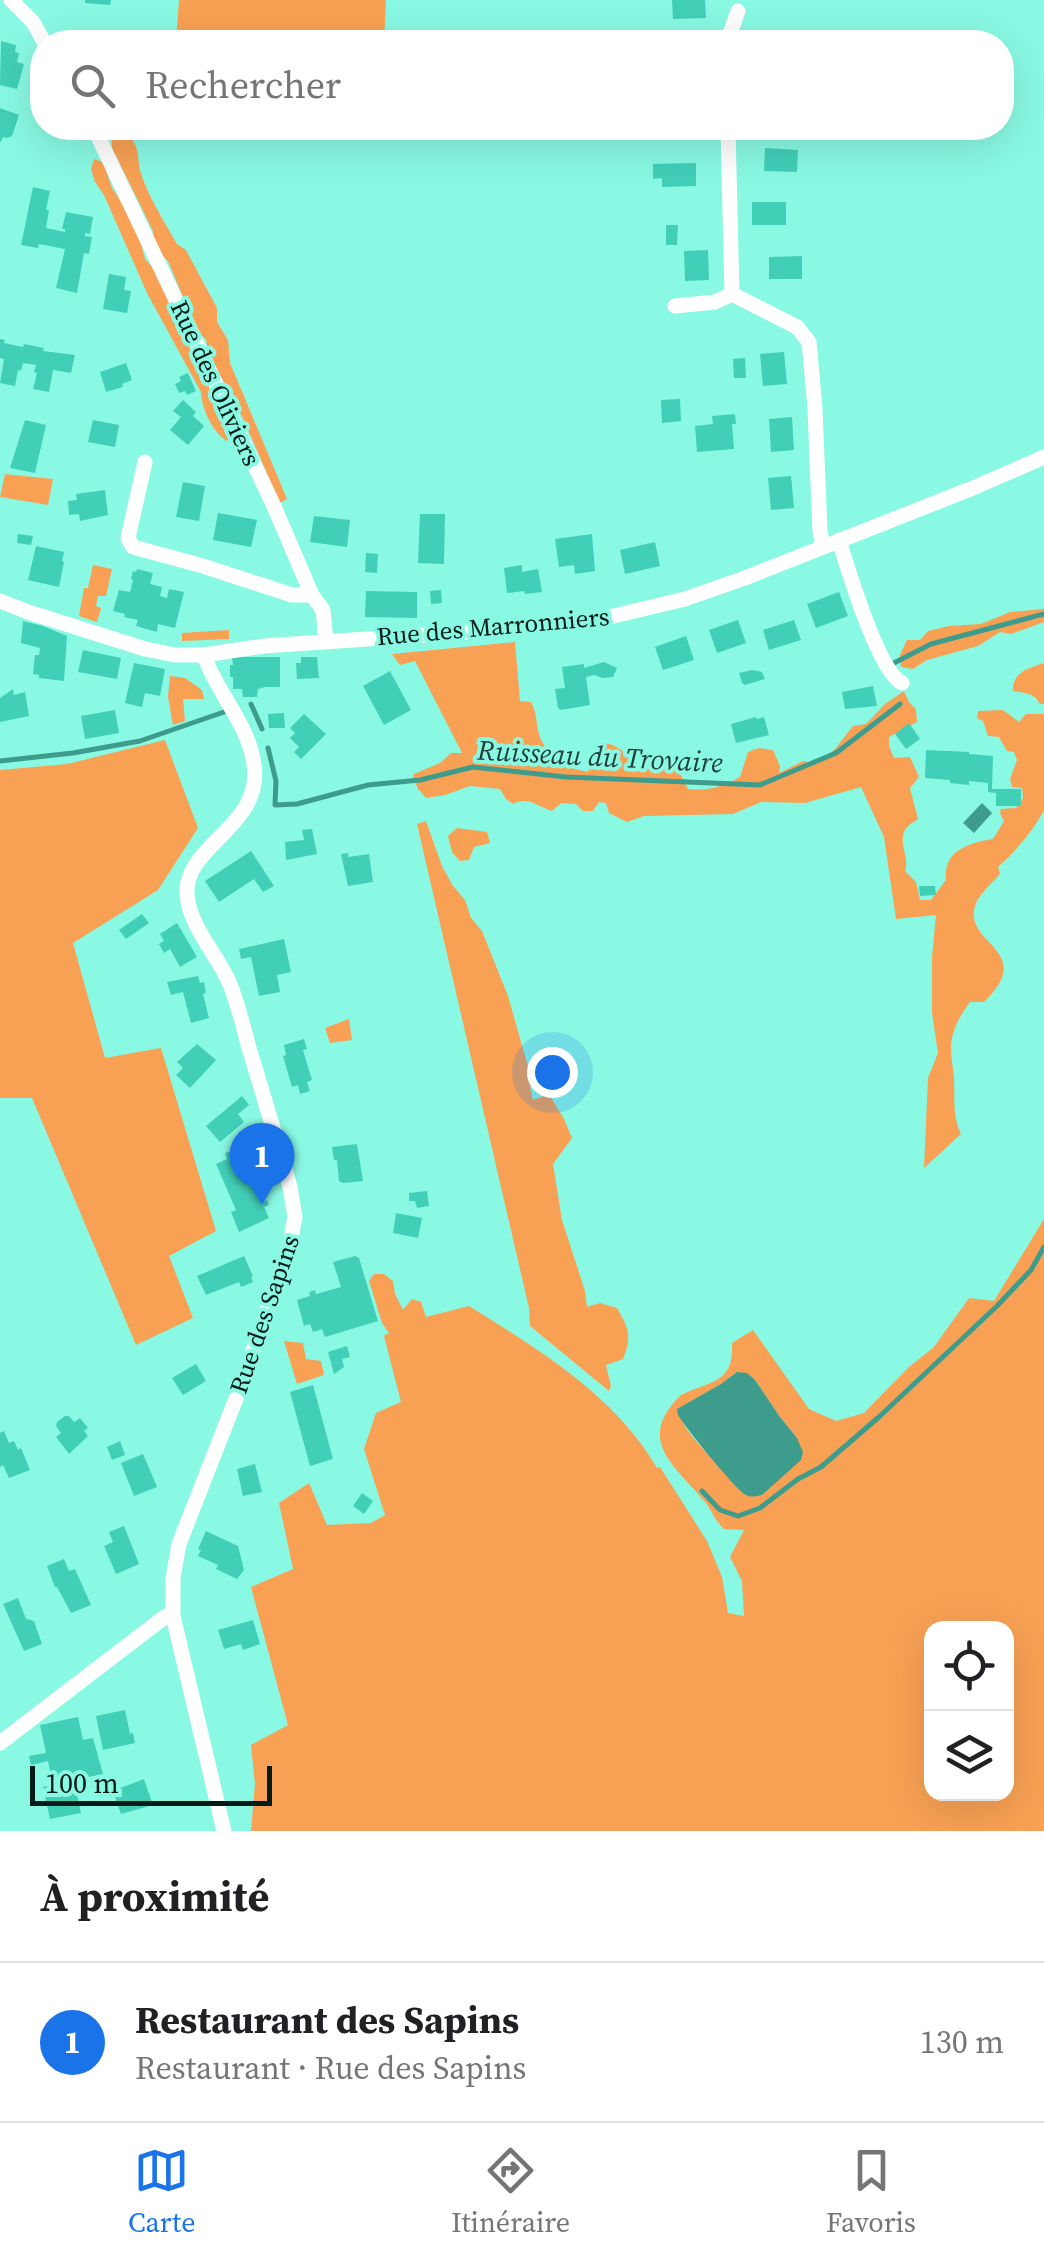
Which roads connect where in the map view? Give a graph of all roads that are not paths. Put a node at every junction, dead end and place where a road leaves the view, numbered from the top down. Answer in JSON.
{"nodes":[{"id":1,"x":10,"y":0,"type":"edge"},
{"id":2,"x":0,"y":9,"type":"edge"},
{"id":3,"x":738,"y":12,"type":"dead end"},
{"id":4,"x":37,"y":30,"type":"edge"},
{"id":5,"x":731,"y":30,"type":"edge"},
{"id":6,"x":100,"y":140,"type":"edge"},
{"id":7,"x":728,"y":140,"type":"edge"},
{"id":8,"x":732,"y":294,"type":"junction"},
{"id":9,"x":676,"y":306,"type":"dead end"},
{"id":10,"x":1044,"y":457,"type":"edge"},
{"id":11,"x":145,"y":462,"type":"dead end"},
{"id":12,"x":831,"y":543,"type":"junction"},
{"id":13,"x":312,"y":595,"type":"junction"},
{"id":14,"x":0,"y":601,"type":"edge"},
{"id":15,"x":326,"y":641,"type":"junction"},
{"id":16,"x":204,"y":654,"type":"junction"},
{"id":17,"x":902,"y":682,"type":"dead end"},
{"id":18,"x":174,"y":1616,"type":"junction"},
{"id":19,"x":0,"y":1743,"type":"edge"},
{"id":20,"x":224,"y":1831,"type":"edge"}],
"edges":[{"from":1,"to":2,"type":"street"},
{"from":1,"to":4,"type":"street"},
{"from":3,"to":5,"type":"street"},
{"from":6,"to":13,"type":"street","name":"Rue des Oliviers"},
{"from":7,"to":8,"type":"street"},
{"from":8,"to":9,"type":"street"},
{"from":8,"to":12,"type":"street"},
{"from":10,"to":12,"type":"street","name":"Rue des Marronniers"},
{"from":11,"to":13,"type":"street"},
{"from":12,"to":15,"type":"street","name":"Rue des Marronniers"},
{"from":12,"to":17,"type":"street"},
{"from":13,"to":15,"type":"street","name":"Rue des Oliviers"},
{"from":14,"to":16,"type":"street","name":"Rue des Marronniers"},
{"from":15,"to":16,"type":"street","name":"Rue des Marronniers"},
{"from":16,"to":18,"type":"street","name":"Rue des Sapins"},
{"from":18,"to":19,"type":"street"},
{"from":18,"to":20,"type":"street","name":"Rue des Sapins"}]}
